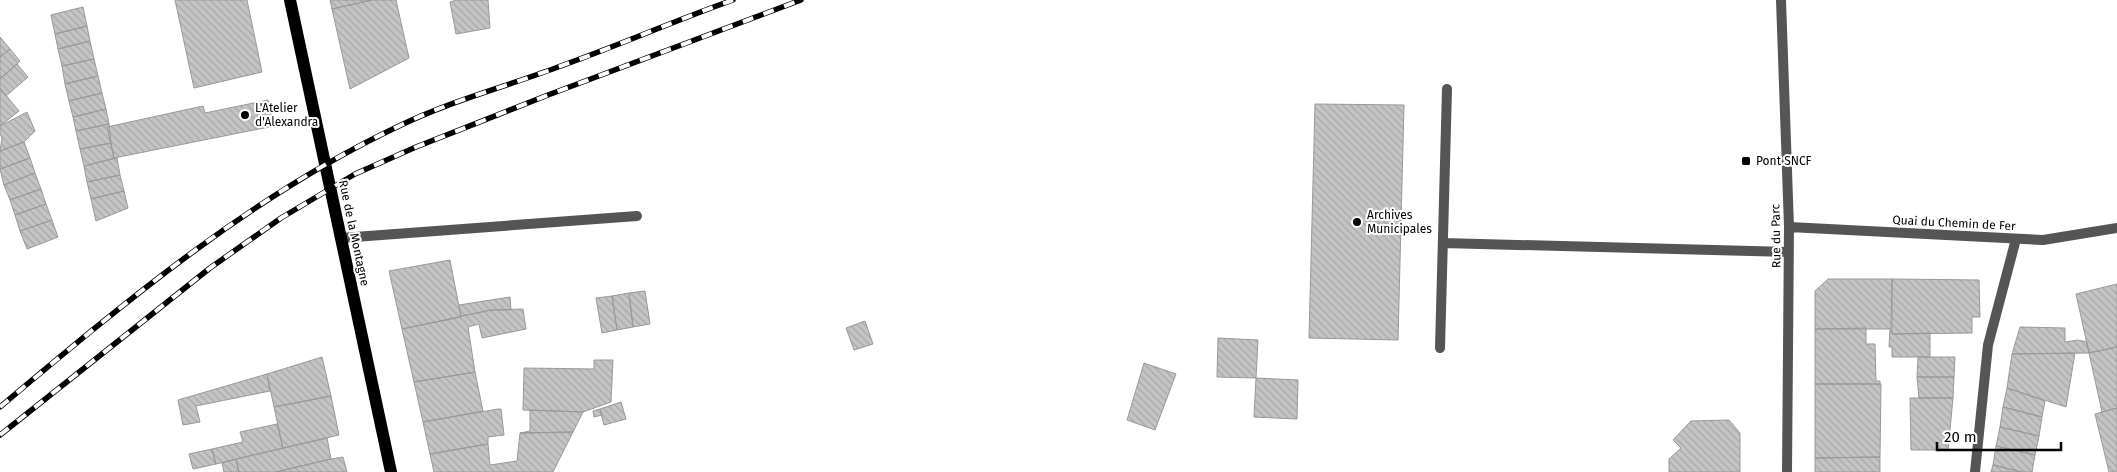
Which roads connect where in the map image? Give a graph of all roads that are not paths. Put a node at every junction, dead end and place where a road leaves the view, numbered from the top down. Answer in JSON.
{"nodes":[{"id":1,"x":290,"y":0,"type":"edge"},
{"id":2,"x":1781,"y":5,"type":"edge"},
{"id":3,"x":1447,"y":89,"type":"dead end"},
{"id":4,"x":637,"y":216,"type":"dead end"},
{"id":5,"x":1789,"y":227,"type":"junction"},
{"id":6,"x":2117,"y":228,"type":"edge"},
{"id":7,"x":341,"y":238,"type":"junction"},
{"id":8,"x":2016,"y":238,"type":"junction"},
{"id":9,"x":1443,"y":243,"type":"junction"},
{"id":10,"x":1788,"y":252,"type":"junction"},
{"id":11,"x":1440,"y":348,"type":"dead end"},
{"id":12,"x":391,"y":472,"type":"edge"},
{"id":13,"x":1788,"y":472,"type":"edge"},
{"id":14,"x":1974,"y":472,"type":"edge"}],
"edges":[{"from":1,"to":7,"type":"main road","name":"Rue de la Montagne"},
{"from":2,"to":5,"type":"street","name":"Rue du Parc"},
{"from":3,"to":9,"type":"street"},
{"from":4,"to":7,"type":"street"},
{"from":5,"to":8,"type":"street","name":"Quai du Chemin de Fer"},
{"from":5,"to":10,"type":"street","name":"Rue du Parc"},
{"from":6,"to":8,"type":"street","name":"Quai du Chemin de Fer"},
{"from":7,"to":12,"type":"main road","name":"Rue de la Montagne"},
{"from":8,"to":14,"type":"street"},
{"from":9,"to":10,"type":"street"},
{"from":9,"to":11,"type":"street"},
{"from":10,"to":13,"type":"street","name":"Rue du Parc"}]}
